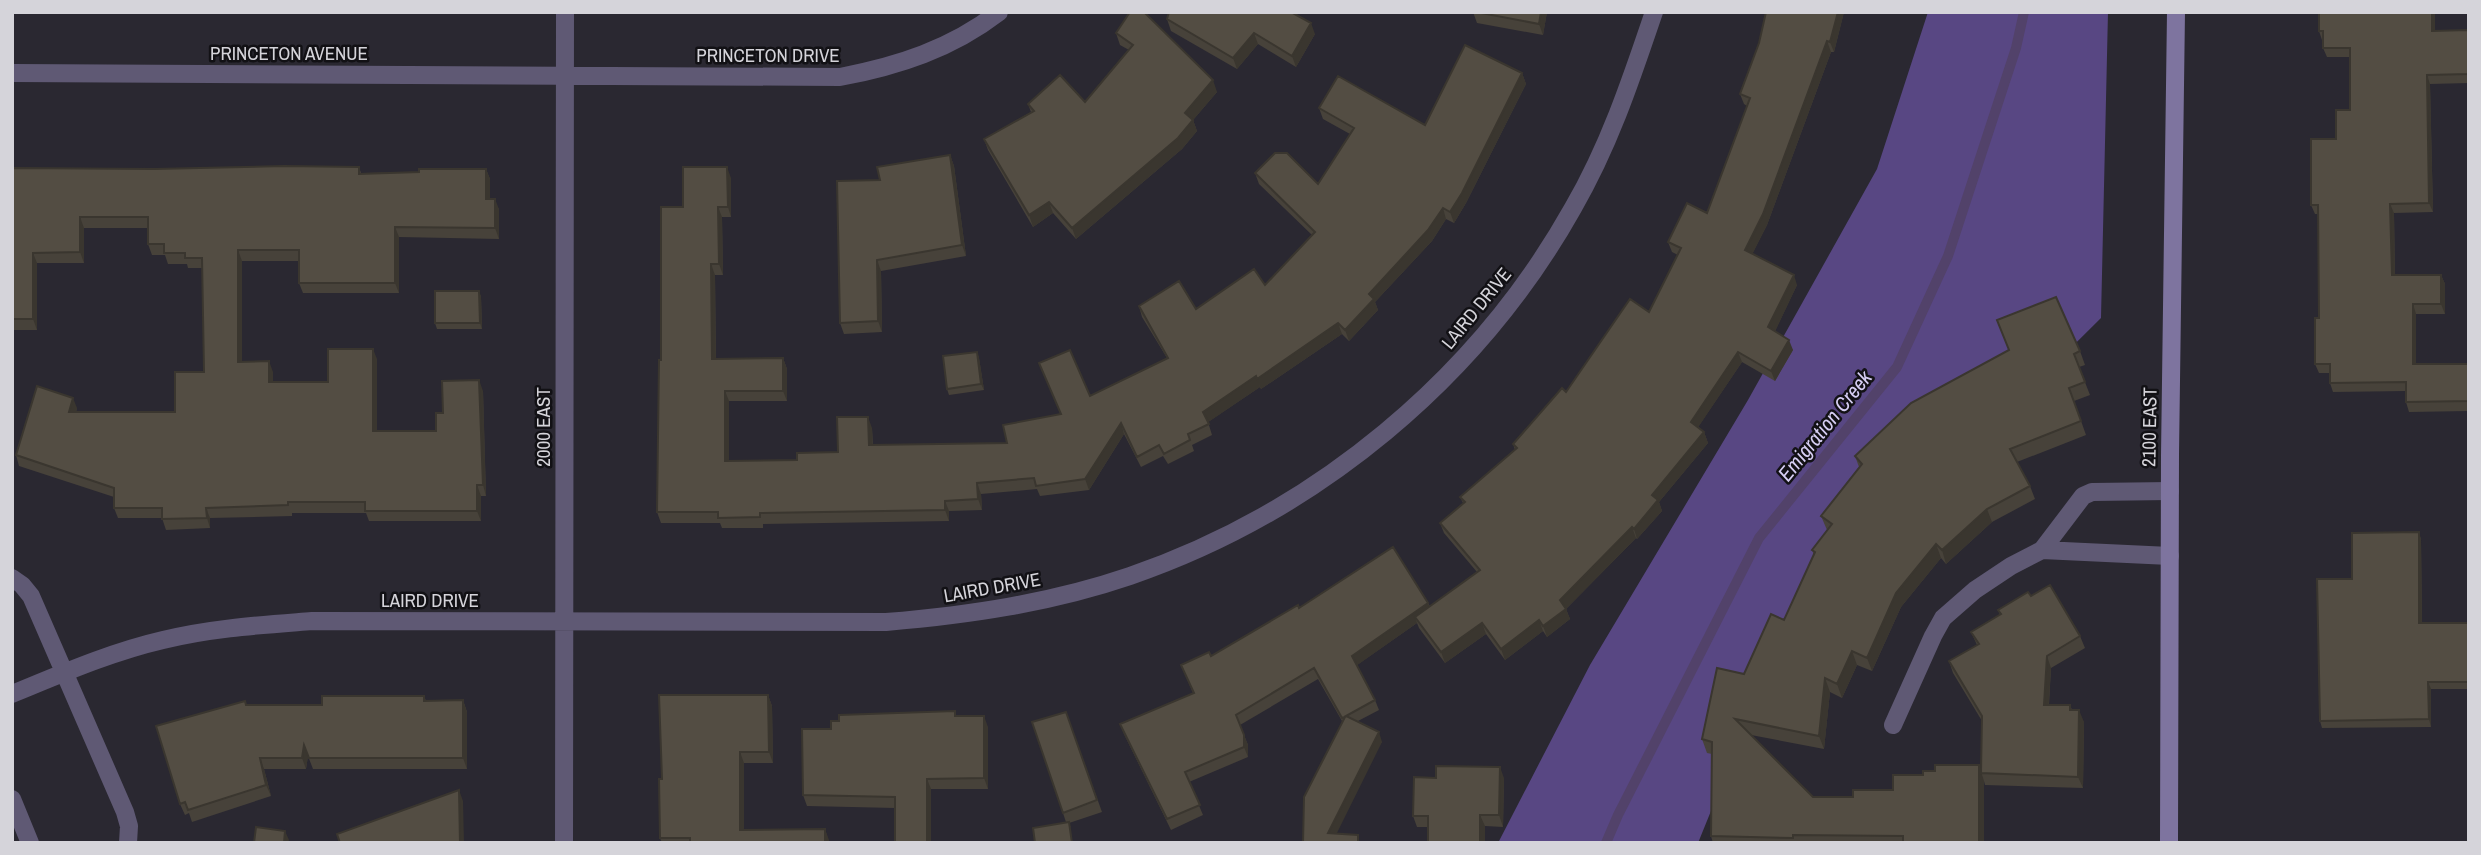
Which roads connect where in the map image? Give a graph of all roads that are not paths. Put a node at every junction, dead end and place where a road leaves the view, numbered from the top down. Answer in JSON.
{"nodes":[{"id":1,"x":565,"y":12,"type":"edge"},
{"id":2,"x":999,"y":12,"type":"edge"},
{"id":3,"x":1654,"y":12,"type":"edge"},
{"id":4,"x":2176,"y":12,"type":"edge"},
{"id":5,"x":12,"y":74,"type":"edge"},
{"id":6,"x":565,"y":76,"type":"junction"},
{"id":7,"x":2169,"y":491,"type":"junction"},
{"id":8,"x":2042,"y":550,"type":"junction"},
{"id":9,"x":2169,"y":556,"type":"junction"},
{"id":10,"x":12,"y":578,"type":"edge"},
{"id":11,"x":564,"y":622,"type":"junction"},
{"id":12,"x":64,"y":673,"type":"junction"},
{"id":13,"x":12,"y":694,"type":"edge"},
{"id":14,"x":1894,"y":726,"type":"dead end"},
{"id":15,"x":12,"y":799,"type":"edge"},
{"id":16,"x":30,"y":843,"type":"edge"},
{"id":17,"x":128,"y":843,"type":"edge"},
{"id":18,"x":564,"y":843,"type":"edge"},
{"id":19,"x":2169,"y":843,"type":"edge"}],
"edges":[{"from":1,"to":6,"type":"street","name":"2000 EAST"},
{"from":2,"to":6,"type":"street","name":"PRINCETON DRIVE"},
{"from":3,"to":11,"type":"street","name":"LAIRD DRIVE"},
{"from":4,"to":7,"type":"street","name":"2100 EAST"},
{"from":5,"to":6,"type":"street","name":"PRINCETON AVENUE"},
{"from":6,"to":11,"type":"street","name":"2000 EAST"},
{"from":7,"to":8,"type":"street"},
{"from":7,"to":9,"type":"street","name":"2100 EAST"},
{"from":8,"to":9,"type":"street"},
{"from":8,"to":14,"type":"street"},
{"from":9,"to":19,"type":"street","name":"2100 EAST"},
{"from":10,"to":12,"type":"street"},
{"from":11,"to":12,"type":"street","name":"LAIRD DRIVE"},
{"from":11,"to":18,"type":"street","name":"2000 EAST"},
{"from":12,"to":13,"type":"street","name":"LAIRD DRIVE"},
{"from":12,"to":17,"type":"street"},
{"from":15,"to":16,"type":"street"}]}
